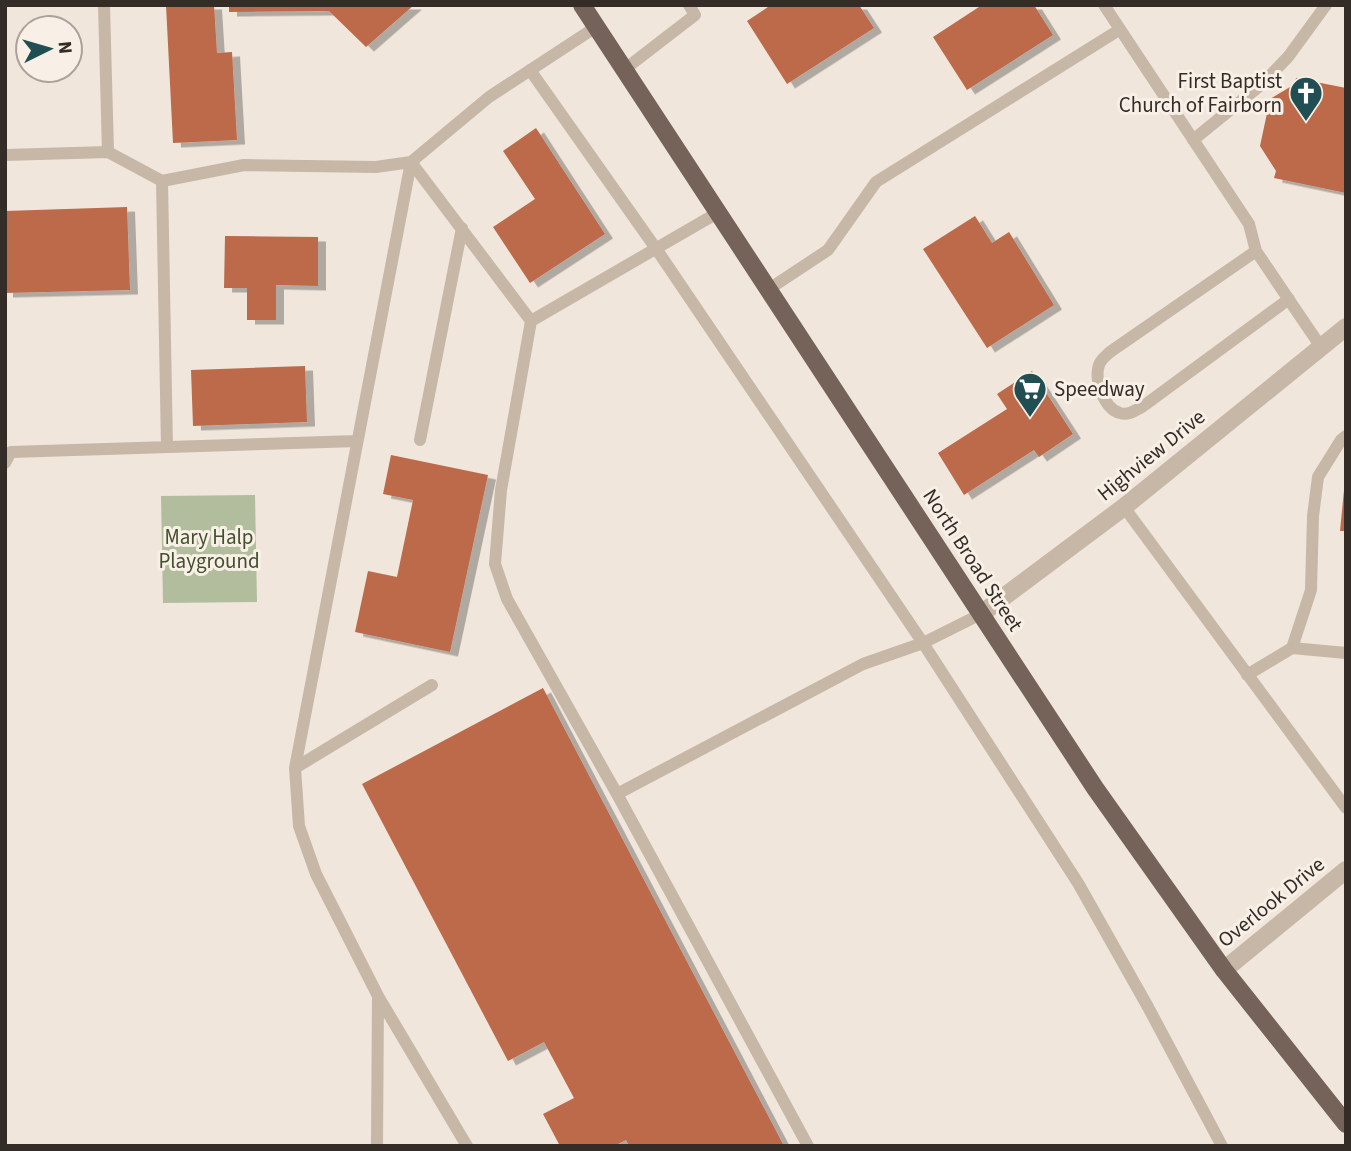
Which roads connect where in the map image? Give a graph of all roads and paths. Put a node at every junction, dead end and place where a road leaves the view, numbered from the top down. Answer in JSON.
{"nodes":[{"id":1,"x":104,"y":5,"type":"edge"},
{"id":2,"x":582,"y":5,"type":"edge"},
{"id":3,"x":689,"y":5,"type":"edge"},
{"id":4,"x":1104,"y":5,"type":"edge"},
{"id":5,"x":1326,"y":5,"type":"edge"},
{"id":6,"x":596,"y":27,"type":"junction"},
{"id":7,"x":1119,"y":30,"type":"junction"},
{"id":8,"x":625,"y":69,"type":"junction"},
{"id":9,"x":530,"y":70,"type":"junction"},
{"id":10,"x":1193,"y":140,"type":"junction"},
{"id":11,"x":108,"y":152,"type":"junction"},
{"id":12,"x":5,"y":155,"type":"edge"},
{"id":13,"x":411,"y":162,"type":"junction"},
{"id":14,"x":162,"y":181,"type":"junction"},
{"id":15,"x":719,"y":212,"type":"junction"},
{"id":16,"x":462,"y":228,"type":"junction"},
{"id":17,"x":657,"y":250,"type":"junction"},
{"id":18,"x":1256,"y":251,"type":"junction"},
{"id":19,"x":769,"y":289,"type":"junction"},
{"id":20,"x":1289,"y":299,"type":"junction"},
{"id":21,"x":531,"y":321,"type":"junction"},
{"id":22,"x":1346,"y":327,"type":"edge"},
{"id":23,"x":1321,"y":347,"type":"junction"},
{"id":24,"x":1346,"y":436,"type":"edge"},
{"id":25,"x":420,"y":440,"type":"dead end"},
{"id":26,"x":358,"y":441,"type":"junction"},
{"id":27,"x":167,"y":447,"type":"junction"},
{"id":28,"x":5,"y":463,"type":"edge"},
{"id":29,"x":1124,"y":507,"type":"junction"},
{"id":30,"x":981,"y":614,"type":"junction"},
{"id":31,"x":923,"y":643,"type":"junction"},
{"id":32,"x":1292,"y":648,"type":"junction"},
{"id":33,"x":1346,"y":653,"type":"edge"},
{"id":34,"x":1247,"y":675,"type":"junction"},
{"id":35,"x":432,"y":685,"type":"dead end"},
{"id":36,"x":295,"y":768,"type":"junction"},
{"id":37,"x":617,"y":794,"type":"junction"},
{"id":38,"x":1346,"y":808,"type":"edge"},
{"id":39,"x":1346,"y":870,"type":"edge"},
{"id":40,"x":1224,"y":970,"type":"junction"},
{"id":41,"x":378,"y":996,"type":"junction"},
{"id":42,"x":1346,"y":1125,"type":"edge"},
{"id":43,"x":377,"y":1146,"type":"edge"},
{"id":44,"x":467,"y":1146,"type":"edge"},
{"id":45,"x":808,"y":1146,"type":"edge"},
{"id":46,"x":1222,"y":1146,"type":"edge"}],
"edges":[{"from":1,"to":11,"type":"lane"},
{"from":2,"to":6,"type":"main road","name":"North Broad Street"},
{"from":3,"to":8,"type":"lane"},
{"from":4,"to":7,"type":"lane"},
{"from":5,"to":10,"type":"lane"},
{"from":6,"to":8,"type":"main road","name":"North Broad Street"},
{"from":6,"to":9,"type":"lane"},
{"from":7,"to":10,"type":"lane"},
{"from":7,"to":19,"type":"lane"},
{"from":8,"to":15,"type":"main road","name":"North Broad Street"},
{"from":9,"to":13,"type":"lane"},
{"from":9,"to":17,"type":"lane"},
{"from":10,"to":18,"type":"lane"},
{"from":11,"to":12,"type":"lane"},
{"from":11,"to":14,"type":"lane"},
{"from":13,"to":14,"type":"lane"},
{"from":13,"to":16,"type":"lane"},
{"from":13,"to":26,"type":"lane"},
{"from":14,"to":27,"type":"lane"},
{"from":15,"to":17,"type":"lane"},
{"from":15,"to":19,"type":"main road","name":"North Broad Street"},
{"from":16,"to":21,"type":"lane"},
{"from":16,"to":25,"type":"lane"},
{"from":17,"to":21,"type":"lane"},
{"from":17,"to":31,"type":"lane"},
{"from":18,"to":20,"type":"lane"},
{"from":18,"to":20,"type":"lane"},
{"from":19,"to":30,"type":"main road","name":"North Broad Street"},
{"from":20,"to":23,"type":"lane"},
{"from":21,"to":37,"type":"lane"},
{"from":22,"to":23,"type":"street","name":"Highview Drive"},
{"from":23,"to":29,"type":"street","name":"Highview Drive"},
{"from":24,"to":32,"type":"lane"},
{"from":26,"to":27,"type":"lane"},
{"from":26,"to":36,"type":"lane"},
{"from":27,"to":28,"type":"lane"},
{"from":29,"to":30,"type":"street","name":"Highview Drive"},
{"from":29,"to":34,"type":"lane"},
{"from":30,"to":31,"type":"lane"},
{"from":30,"to":40,"type":"main road","name":"North Broad Street"},
{"from":31,"to":37,"type":"lane"},
{"from":31,"to":46,"type":"lane"},
{"from":32,"to":33,"type":"lane"},
{"from":32,"to":34,"type":"lane"},
{"from":34,"to":38,"type":"lane"},
{"from":35,"to":36,"type":"lane"},
{"from":36,"to":41,"type":"lane"},
{"from":37,"to":45,"type":"lane"},
{"from":39,"to":40,"type":"street","name":"Overlook Drive"},
{"from":40,"to":42,"type":"main road","name":"North Broad Street"},
{"from":41,"to":43,"type":"lane"},
{"from":41,"to":44,"type":"lane"}]}
